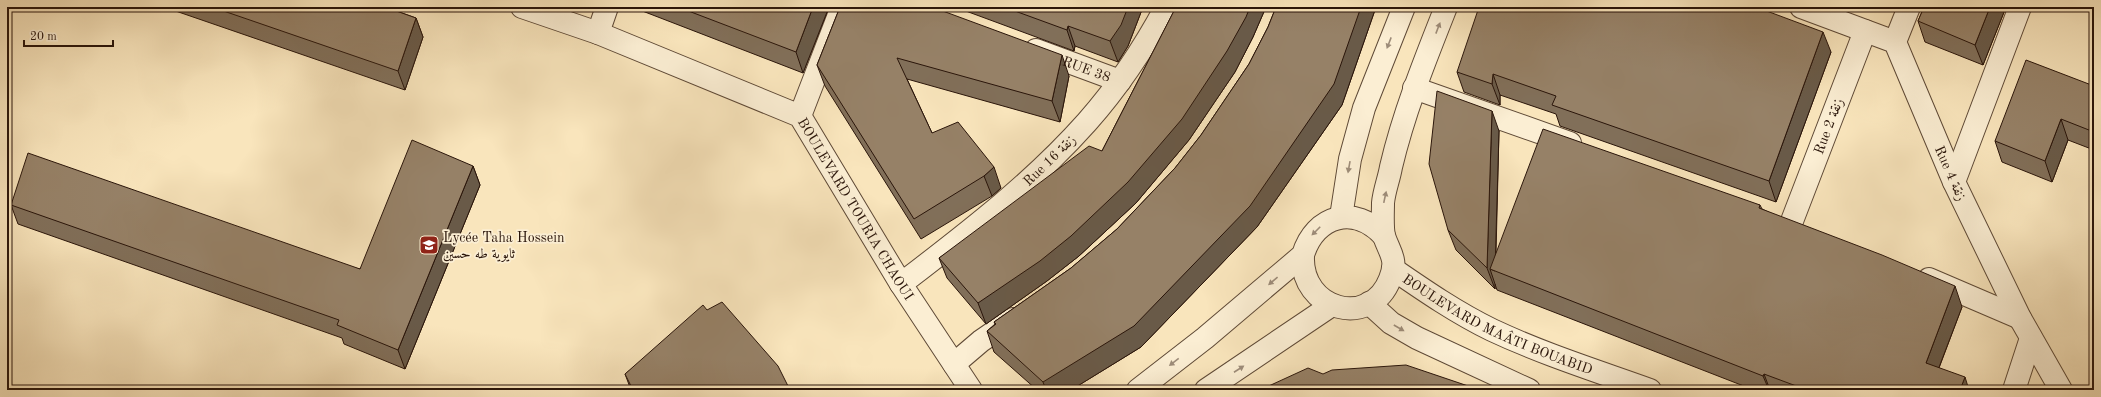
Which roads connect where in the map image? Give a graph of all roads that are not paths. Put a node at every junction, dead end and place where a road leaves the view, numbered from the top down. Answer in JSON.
{"nodes":[{"id":1,"x":522,"y":7,"type":"edge"},
{"id":2,"x":607,"y":7,"type":"edge"},
{"id":3,"x":842,"y":7,"type":"edge"},
{"id":4,"x":1166,"y":7,"type":"edge"},
{"id":5,"x":1404,"y":7,"type":"edge"},
{"id":6,"x":1446,"y":7,"type":"edge"},
{"id":7,"x":1801,"y":7,"type":"edge"},
{"id":8,"x":1909,"y":7,"type":"edge"},
{"id":9,"x":2020,"y":7,"type":"edge"},
{"id":10,"x":1865,"y":31,"type":"junction"},
{"id":11,"x":598,"y":34,"type":"junction"},
{"id":12,"x":1016,"y":42,"type":"edge"},
{"id":13,"x":1895,"y":42,"type":"junction"},
{"id":14,"x":1120,"y":81,"type":"junction"},
{"id":15,"x":1414,"y":88,"type":"junction"},
{"id":16,"x":800,"y":116,"type":"junction"},
{"id":17,"x":1592,"y":151,"type":"edge"},
{"id":18,"x":1954,"y":182,"type":"junction"},
{"id":19,"x":1770,"y":213,"type":"edge"},
{"id":20,"x":1340,"y":217,"type":"junction"},
{"id":21,"x":1792,"y":221,"type":"junction"},
{"id":22,"x":1814,"y":230,"type":"edge"},
{"id":23,"x":1384,"y":236,"type":"junction"},
{"id":24,"x":1303,"y":255,"type":"junction"},
{"id":25,"x":1393,"y":269,"type":"junction"},
{"id":26,"x":1910,"y":271,"type":"edge"},
{"id":27,"x":901,"y":284,"type":"junction"},
{"id":28,"x":1369,"y":303,"type":"junction"},
{"id":29,"x":1340,"y":307,"type":"junction"},
{"id":30,"x":1031,"y":308,"type":"edge"},
{"id":31,"x":2020,"y":318,"type":"junction"},
{"id":32,"x":2031,"y":338,"type":"junction"},
{"id":33,"x":954,"y":364,"type":"junction"},
{"id":34,"x":971,"y":390,"type":"edge"},
{"id":35,"x":1138,"y":390,"type":"edge"},
{"id":36,"x":1206,"y":390,"type":"edge"},
{"id":37,"x":1529,"y":390,"type":"edge"},
{"id":38,"x":1650,"y":390,"type":"edge"},
{"id":39,"x":2014,"y":390,"type":"edge"},
{"id":40,"x":2060,"y":390,"type":"edge"}],
"edges":[{"from":1,"to":11,"type":"street","name":"BOULEVARD TOURIA CHAOUI"},
{"from":2,"to":11,"type":"street"},
{"from":3,"to":16,"type":"street"},
{"from":4,"to":14,"type":"street","name":"Rue 16 زنقة"},
{"from":5,"to":20,"type":"street","one_way":true},
{"from":15,"to":6,"type":"street","one_way":true},
{"from":7,"to":10,"type":"street"},
{"from":8,"to":13,"type":"street"},
{"from":9,"to":18,"type":"street"},
{"from":10,"to":13,"type":"street"},
{"from":10,"to":21,"type":"street","name":"Rue 2 زنقة"},
{"from":11,"to":16,"type":"street","name":"BOULEVARD TOURIA CHAOUI"},
{"from":12,"to":14,"type":"street","name":"RUE 38"},
{"from":13,"to":18,"type":"street","name":"Rue 4 زنقة"},
{"from":14,"to":27,"type":"street","name":"Rue 16 زنقة"},
{"from":15,"to":17,"type":"street"},
{"from":23,"to":15,"type":"street","one_way":true},
{"from":16,"to":27,"type":"street","name":"BOULEVARD TOURIA CHAOUI"},
{"from":18,"to":31,"type":"street","name":"Rue 4 زنقة"},
{"from":19,"to":21,"type":"street"},
{"from":20,"to":23,"type":"street"},
{"from":20,"to":24,"type":"street","one_way":true},
{"from":21,"to":22,"type":"street"},
{"from":23,"to":25,"type":"street"},
{"from":24,"to":29,"type":"street"},
{"from":24,"to":35,"type":"street","one_way":true},
{"from":25,"to":28,"type":"street"},
{"from":25,"to":38,"type":"street","name":"BOULEVARD MAÂTI BOUABID"},
{"from":26,"to":31,"type":"street"},
{"from":27,"to":33,"type":"street","name":"BOULEVARD TOURIA CHAOUI"},
{"from":28,"to":29,"type":"street"},
{"from":28,"to":37,"type":"street","one_way":true},
{"from":36,"to":29,"type":"street","one_way":true},
{"from":30,"to":33,"type":"street"},
{"from":31,"to":32,"type":"street","name":"Rue 4 زنقة"},
{"from":32,"to":39,"type":"street"},
{"from":32,"to":40,"type":"street","name":"Rue 4 زنقة"},
{"from":33,"to":34,"type":"street","name":"BOULEVARD TOURIA CHAOUI"}]}
